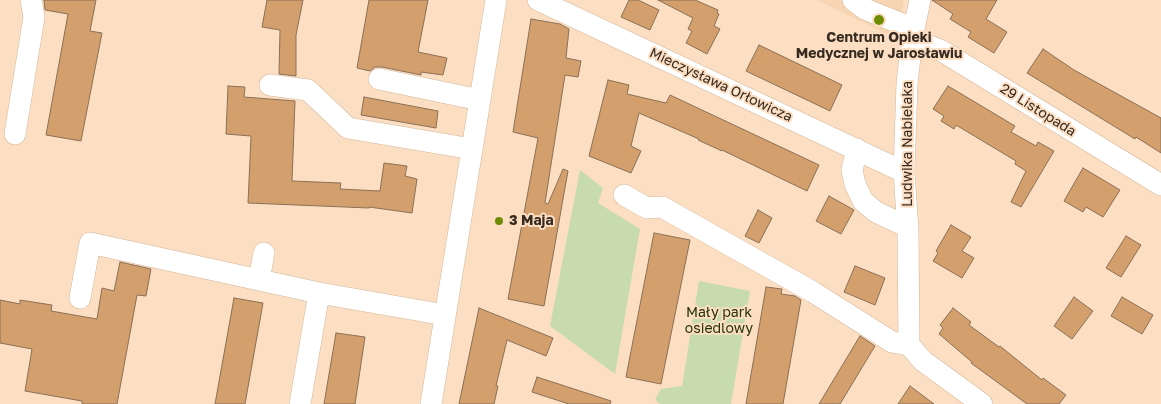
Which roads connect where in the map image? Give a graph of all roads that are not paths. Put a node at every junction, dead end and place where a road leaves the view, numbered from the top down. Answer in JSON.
{"nodes":[{"id":1,"x":31,"y":0,"type":"edge"},
{"id":2,"x":496,"y":0,"type":"edge"},
{"id":3,"x":538,"y":0,"type":"edge"},
{"id":4,"x":853,"y":0,"type":"edge"},
{"id":5,"x":920,"y":0,"type":"edge"},
{"id":6,"x":913,"y":34,"type":"junction"},
{"id":7,"x":379,"y":79,"type":"dead end"},
{"id":8,"x":270,"y":85,"type":"dead end"},
{"id":9,"x":480,"y":100,"type":"junction"},
{"id":10,"x":15,"y":134,"type":"dead end"},
{"id":11,"x":472,"y":148,"type":"junction"},
{"id":12,"x":857,"y":149,"type":"junction"},
{"id":13,"x":904,"y":172,"type":"junction"},
{"id":14,"x":1161,"y":185,"type":"edge"},
{"id":15,"x":624,"y":195,"type":"dead end"},
{"id":16,"x":908,"y":228,"type":"junction"},
{"id":17,"x":264,"y":253,"type":"dead end"},
{"id":18,"x":259,"y":280,"type":"junction"},
{"id":19,"x":319,"y":293,"type":"junction"},
{"id":20,"x":80,"y":298,"type":"dead end"},
{"id":21,"x":445,"y":315,"type":"junction"},
{"id":22,"x":909,"y":345,"type":"junction"},
{"id":23,"x":300,"y":404,"type":"edge"},
{"id":24,"x":431,"y":404,"type":"edge"},
{"id":25,"x":982,"y":404,"type":"edge"}],
"edges":[{"from":1,"to":10,"type":"street"},
{"from":2,"to":9,"type":"street"},
{"from":3,"to":12,"type":"street","name":"Mieczysława Orłowicza"},
{"from":4,"to":6,"type":"street","name":"29 Listopada"},
{"from":5,"to":6,"type":"street","name":"Ludwika Nabielaka"},
{"from":6,"to":13,"type":"street","name":"Ludwika Nabielaka"},
{"from":6,"to":14,"type":"street","name":"29 Listopada"},
{"from":7,"to":9,"type":"street"},
{"from":8,"to":11,"type":"street"},
{"from":9,"to":11,"type":"street"},
{"from":11,"to":21,"type":"street"},
{"from":12,"to":13,"type":"street","name":"Mieczysława Orłowicza"},
{"from":12,"to":16,"type":"street"},
{"from":13,"to":16,"type":"street","name":"Ludwika Nabielaka"},
{"from":15,"to":22,"type":"street"},
{"from":16,"to":22,"type":"street","name":"Ludwika Nabielaka"},
{"from":17,"to":18,"type":"street"},
{"from":18,"to":19,"type":"street"},
{"from":18,"to":20,"type":"street"},
{"from":19,"to":21,"type":"street"},
{"from":19,"to":23,"type":"street"},
{"from":21,"to":24,"type":"street"},
{"from":22,"to":25,"type":"street"}]}
